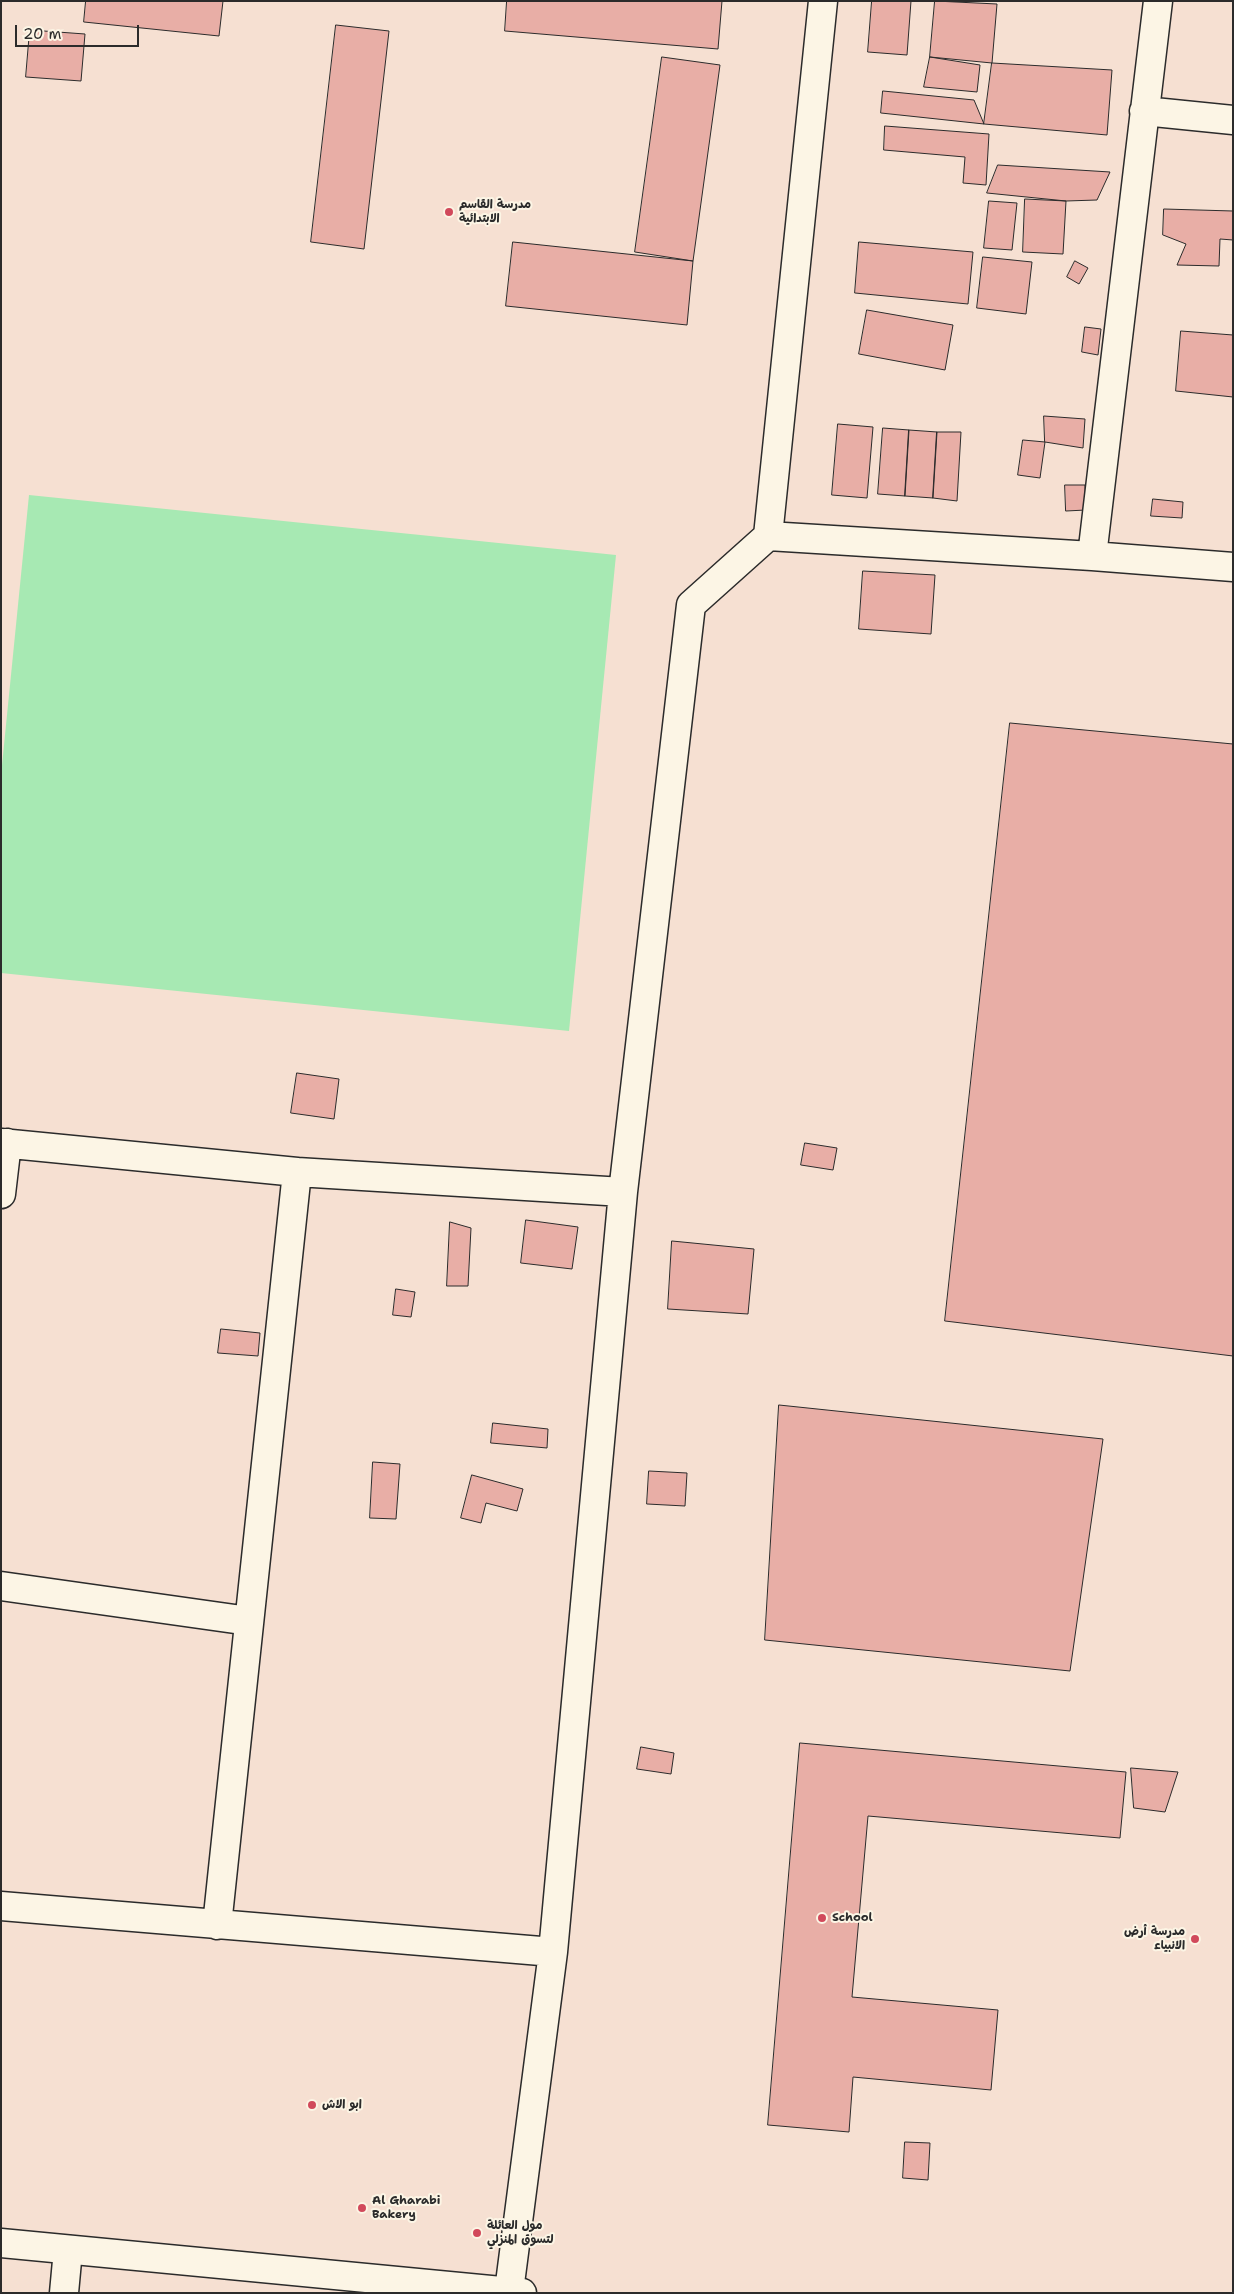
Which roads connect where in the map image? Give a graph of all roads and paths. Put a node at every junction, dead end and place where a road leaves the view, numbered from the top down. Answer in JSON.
{"nodes":[{"id":1,"x":823,"y":1,"type":"edge"},
{"id":2,"x":1158,"y":1,"type":"edge"},
{"id":3,"x":1144,"y":112,"type":"junction"},
{"id":4,"x":1233,"y":120,"type":"edge"},
{"id":5,"x":768,"y":536,"type":"junction"},
{"id":6,"x":1092,"y":556,"type":"junction"},
{"id":7,"x":1233,"y":567,"type":"edge"},
{"id":8,"x":4,"y":1143,"type":"edge"},
{"id":9,"x":297,"y":1172,"type":"junction"},
{"id":10,"x":623,"y":1192,"type":"junction"},
{"id":11,"x":1,"y":1194,"type":"edge"},
{"id":12,"x":1,"y":1586,"type":"edge"},
{"id":13,"x":250,"y":1621,"type":"junction"},
{"id":14,"x":1,"y":1906,"type":"edge"},
{"id":15,"x":217,"y":1925,"type":"junction"},
{"id":16,"x":554,"y":1952,"type":"junction"},
{"id":17,"x":1,"y":2243,"type":"edge"},
{"id":18,"x":68,"y":2250,"type":"junction"},
{"id":19,"x":516,"y":2292,"type":"edge"},
{"id":20,"x":64,"y":2293,"type":"edge"}],
"edges":[{"from":1,"to":5,"type":"street"},
{"from":2,"to":3,"type":"street"},
{"from":3,"to":4,"type":"street"},
{"from":3,"to":6,"type":"street"},
{"from":5,"to":6,"type":"street"},
{"from":5,"to":10,"type":"street"},
{"from":6,"to":7,"type":"street"},
{"from":8,"to":9,"type":"street"},
{"from":8,"to":11,"type":"street"},
{"from":9,"to":10,"type":"street"},
{"from":9,"to":13,"type":"street"},
{"from":10,"to":16,"type":"street"},
{"from":12,"to":13,"type":"street"},
{"from":13,"to":15,"type":"street"},
{"from":14,"to":15,"type":"street"},
{"from":15,"to":16,"type":"street"},
{"from":16,"to":19,"type":"street"},
{"from":17,"to":18,"type":"street"},
{"from":18,"to":19,"type":"street"},
{"from":18,"to":20,"type":"street"}]}
